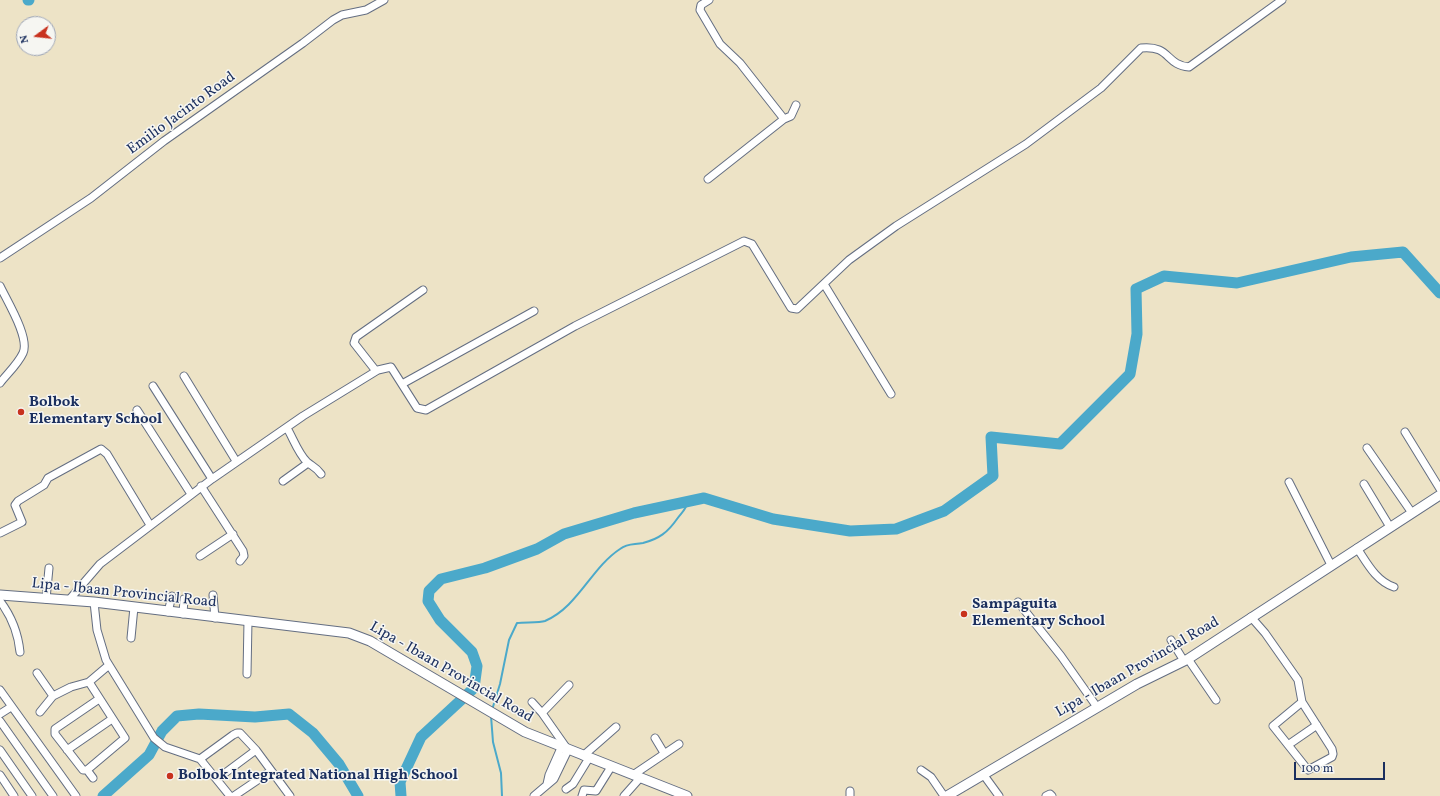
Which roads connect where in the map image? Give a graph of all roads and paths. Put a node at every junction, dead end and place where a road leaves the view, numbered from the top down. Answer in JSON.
{"nodes":[{"id":1,"x":384,"y":0,"type":"edge"},
{"id":2,"x":709,"y":0,"type":"edge"},
{"id":3,"x":1282,"y":0,"type":"edge"},
{"id":4,"x":796,"y":105,"type":"dead end"},
{"id":5,"x":784,"y":119,"type":"junction"},
{"id":6,"x":708,"y":179,"type":"dead end"},
{"id":7,"x":0,"y":258,"type":"edge"},
{"id":8,"x":824,"y":284,"type":"junction"},
{"id":9,"x":0,"y":286,"type":"edge"},
{"id":10,"x":423,"y":290,"type":"dead end"},
{"id":11,"x":534,"y":311,"type":"dead end"},
{"id":12,"x":376,"y":371,"type":"junction"},
{"id":13,"x":184,"y":376,"type":"dead end"},
{"id":14,"x":0,"y":383,"type":"edge"},
{"id":15,"x":402,"y":384,"type":"junction"},
{"id":16,"x":152,"y":386,"type":"dead end"},
{"id":17,"x":891,"y":394,"type":"dead end"},
{"id":18,"x":137,"y":410,"type":"dead end"},
{"id":19,"x":287,"y":428,"type":"junction"},
{"id":20,"x":1404,"y":432,"type":"dead end"},
{"id":21,"x":1367,"y":448,"type":"dead end"},
{"id":22,"x":236,"y":461,"type":"junction"},
{"id":23,"x":308,"y":462,"type":"junction"},
{"id":24,"x":321,"y":474,"type":"dead end"},
{"id":25,"x":212,"y":478,"type":"junction"},
{"id":26,"x":283,"y":481,"type":"dead end"},
{"id":27,"x":1289,"y":482,"type":"dead end"},
{"id":28,"x":1364,"y":484,"type":"dead end"},
{"id":29,"x":201,"y":486,"type":"junction"},
{"id":30,"x":1440,"y":489,"type":"edge"},
{"id":31,"x":191,"y":494,"type":"junction"},
{"id":32,"x":1440,"y":495,"type":"edge"},
{"id":33,"x":1412,"y":513,"type":"junction"},
{"id":34,"x":150,"y":525,"type":"junction"},
{"id":35,"x":1390,"y":527,"type":"junction"},
{"id":36,"x":0,"y":534,"type":"edge"},
{"id":37,"x":232,"y":534,"type":"junction"},
{"id":38,"x":1357,"y":548,"type":"junction"},
{"id":39,"x":200,"y":556,"type":"dead end"},
{"id":40,"x":240,"y":561,"type":"dead end"},
{"id":41,"x":1331,"y":565,"type":"junction"},
{"id":42,"x":49,"y":568,"type":"dead end"},
{"id":43,"x":1394,"y":587,"type":"dead end"},
{"id":44,"x":213,"y":594,"type":"dead end"},
{"id":45,"x":0,"y":595,"type":"edge"},
{"id":46,"x":172,"y":596,"type":"dead end"},
{"id":47,"x":46,"y":599,"type":"junction"},
{"id":48,"x":184,"y":599,"type":"dead end"},
{"id":49,"x":69,"y":600,"type":"junction"},
{"id":50,"x":0,"y":601,"type":"edge"},
{"id":51,"x":94,"y":602,"type":"junction"},
{"id":52,"x":1018,"y":602,"type":"dead end"},
{"id":53,"x":134,"y":607,"type":"junction"},
{"id":54,"x":168,"y":612,"type":"junction"},
{"id":55,"x":183,"y":614,"type":"junction"},
{"id":56,"x":1252,"y":617,"type":"junction"},
{"id":57,"x":215,"y":618,"type":"junction"},
{"id":58,"x":248,"y":621,"type":"junction"},
{"id":59,"x":131,"y":638,"type":"dead end"},
{"id":60,"x":1171,"y":640,"type":"dead end"},
{"id":61,"x":20,"y":652,"type":"dead end"},
{"id":62,"x":1186,"y":660,"type":"junction"},
{"id":63,"x":109,"y":665,"type":"junction"},
{"id":64,"x":37,"y":672,"type":"dead end"},
{"id":65,"x":247,"y":674,"type":"dead end"},
{"id":66,"x":89,"y":682,"type":"junction"},
{"id":67,"x":569,"y":685,"type":"dead end"},
{"id":68,"x":0,"y":690,"type":"edge"},
{"id":69,"x":53,"y":696,"type":"junction"},
{"id":70,"x":99,"y":699,"type":"junction"},
{"id":71,"x":1216,"y":700,"type":"dead end"},
{"id":72,"x":532,"y":702,"type":"dead end"},
{"id":73,"x":1302,"y":702,"type":"junction"},
{"id":74,"x":11,"y":706,"type":"junction"},
{"id":75,"x":1097,"y":707,"type":"junction"},
{"id":76,"x":40,"y":712,"type":"dead end"},
{"id":77,"x":542,"y":713,"type":"junction"},
{"id":78,"x":0,"y":714,"type":"edge"},
{"id":79,"x":112,"y":719,"type":"junction"},
{"id":80,"x":0,"y":721,"type":"edge"},
{"id":81,"x":1317,"y":725,"type":"junction"},
{"id":82,"x":616,"y":727,"type":"dead end"},
{"id":83,"x":655,"y":738,"type":"dead end"},
{"id":84,"x":680,"y":744,"type":"dead end"},
{"id":85,"x":1288,"y":745,"type":"junction"},
{"id":86,"x":565,"y":749,"type":"junction"},
{"id":87,"x":0,"y":750,"type":"edge"},
{"id":88,"x":67,"y":750,"type":"junction"},
{"id":89,"x":256,"y":750,"type":"junction"},
{"id":90,"x":664,"y":753,"type":"junction"},
{"id":91,"x":586,"y":757,"type":"junction"},
{"id":92,"x":200,"y":759,"type":"junction"},
{"id":93,"x":611,"y":767,"type":"junction"},
{"id":94,"x":87,"y":770,"type":"junction"},
{"id":95,"x":921,"y":770,"type":"dead end"},
{"id":96,"x":271,"y":772,"type":"junction"},
{"id":97,"x":983,"y":774,"type":"junction"},
{"id":98,"x":0,"y":775,"type":"edge"},
{"id":99,"x":636,"y":776,"type":"junction"},
{"id":100,"x":93,"y":778,"type":"dead end"},
{"id":101,"x":217,"y":779,"type":"junction"},
{"id":102,"x":566,"y":789,"type":"dead end"},
{"id":103,"x":288,"y":795,"type":"edge"},
{"id":104,"x":682,"y":795,"type":"edge"},
{"id":105,"x":14,"y":796,"type":"edge"},
{"id":106,"x":32,"y":796,"type":"edge"},
{"id":107,"x":53,"y":796,"type":"edge"},
{"id":108,"x":76,"y":796,"type":"edge"},
{"id":109,"x":230,"y":796,"type":"edge"},
{"id":110,"x":234,"y":796,"type":"edge"},
{"id":111,"x":534,"y":796,"type":"edge"},
{"id":112,"x":582,"y":796,"type":"edge"},
{"id":113,"x":624,"y":796,"type":"edge"},
{"id":114,"x":944,"y":796,"type":"edge"},
{"id":115,"x":947,"y":796,"type":"edge"},
{"id":116,"x":999,"y":796,"type":"edge"},
{"id":117,"x":1046,"y":796,"type":"edge"},
{"id":118,"x":1052,"y":796,"type":"edge"}],
"edges":[{"from":1,"to":7,"type":"street","name":"Emilio Jacinto Road"},
{"from":2,"to":5,"type":"street"},
{"from":3,"to":8,"type":"street"},
{"from":4,"to":5,"type":"street"},
{"from":5,"to":6,"type":"street"},
{"from":8,"to":15,"type":"street"},
{"from":8,"to":17,"type":"street"},
{"from":9,"to":14,"type":"street"},
{"from":10,"to":12,"type":"street"},
{"from":11,"to":15,"type":"street"},
{"from":12,"to":15,"type":"street"},
{"from":12,"to":19,"type":"street"},
{"from":13,"to":22,"type":"street"},
{"from":16,"to":25,"type":"street"},
{"from":18,"to":31,"type":"street"},
{"from":19,"to":22,"type":"street"},
{"from":19,"to":23,"type":"street"},
{"from":20,"to":30,"type":"street"},
{"from":21,"to":33,"type":"street"},
{"from":22,"to":25,"type":"street"},
{"from":23,"to":24,"type":"street"},
{"from":23,"to":26,"type":"street"},
{"from":25,"to":29,"type":"street"},
{"from":27,"to":41,"type":"street"},
{"from":28,"to":35,"type":"street"},
{"from":29,"to":31,"type":"street"},
{"from":29,"to":37,"type":"street"},
{"from":31,"to":34,"type":"street"},
{"from":32,"to":33,"type":"main road","name":"Lipa - Ibaan Provincial Road"},
{"from":33,"to":35,"type":"main road","name":"Lipa - Ibaan Provincial Road"},
{"from":34,"to":36,"type":"street"},
{"from":34,"to":49,"type":"street"},
{"from":35,"to":38,"type":"main road","name":"Lipa - Ibaan Provincial Road"},
{"from":37,"to":39,"type":"street"},
{"from":37,"to":40,"type":"street"},
{"from":38,"to":41,"type":"main road","name":"Lipa - Ibaan Provincial Road"},
{"from":38,"to":43,"type":"street"},
{"from":41,"to":56,"type":"main road","name":"Lipa - Ibaan Provincial Road"},
{"from":42,"to":47,"type":"street"},
{"from":44,"to":57,"type":"street"},
{"from":45,"to":47,"type":"main road","name":"Lipa - Ibaan Provincial Road"},
{"from":46,"to":54,"type":"street"},
{"from":47,"to":49,"type":"main road","name":"Lipa - Ibaan Provincial Road"},
{"from":48,"to":55,"type":"street"},
{"from":49,"to":51,"type":"main road","name":"Lipa - Ibaan Provincial Road"},
{"from":50,"to":61,"type":"street"},
{"from":51,"to":53,"type":"main road","name":"Lipa - Ibaan Provincial Road"},
{"from":51,"to":63,"type":"street"},
{"from":52,"to":75,"type":"street"},
{"from":53,"to":54,"type":"main road","name":"Lipa - Ibaan Provincial Road"},
{"from":53,"to":59,"type":"street"},
{"from":54,"to":55,"type":"main road","name":"Lipa - Ibaan Provincial Road"},
{"from":55,"to":57,"type":"main road","name":"Lipa - Ibaan Provincial Road"},
{"from":56,"to":62,"type":"main road","name":"Lipa - Ibaan Provincial Road"},
{"from":56,"to":73,"type":"street"},
{"from":57,"to":58,"type":"main road","name":"Lipa - Ibaan Provincial Road"},
{"from":58,"to":65,"type":"street"},
{"from":58,"to":86,"type":"main road","name":"Lipa - Ibaan Provincial Road"},
{"from":60,"to":62,"type":"street"},
{"from":62,"to":71,"type":"street"},
{"from":62,"to":75,"type":"main road","name":"Lipa - Ibaan Provincial Road"},
{"from":63,"to":66,"type":"street"},
{"from":63,"to":92,"type":"street"},
{"from":64,"to":69,"type":"street"},
{"from":66,"to":69,"type":"street"},
{"from":66,"to":70,"type":"street"},
{"from":67,"to":77,"type":"street"},
{"from":68,"to":74,"type":"street"},
{"from":69,"to":76,"type":"street"},
{"from":70,"to":79,"type":"street"},
{"from":70,"to":88,"type":"street"},
{"from":72,"to":77,"type":"street"},
{"from":73,"to":81,"type":"street"},
{"from":73,"to":85,"type":"street"},
{"from":74,"to":78,"type":"street"},
{"from":74,"to":108,"type":"street"},
{"from":75,"to":97,"type":"main road","name":"Lipa - Ibaan Provincial Road"},
{"from":77,"to":86,"type":"street"},
{"from":79,"to":88,"type":"street"},
{"from":79,"to":94,"type":"street"},
{"from":80,"to":107,"type":"street"},
{"from":81,"to":85,"type":"street"},
{"from":81,"to":85,"type":"street"},
{"from":82,"to":91,"type":"street"},
{"from":83,"to":90,"type":"street"},
{"from":84,"to":90,"type":"street"},
{"from":86,"to":91,"type":"main road","name":"Lipa - Ibaan Provincial Road"},
{"from":86,"to":111,"type":"street"},
{"from":87,"to":106,"type":"street"},
{"from":88,"to":94,"type":"street"},
{"from":89,"to":92,"type":"street"},
{"from":89,"to":96,"type":"street"},
{"from":89,"to":101,"type":"street"},
{"from":90,"to":99,"type":"street"},
{"from":91,"to":93,"type":"main road","name":"Lipa - Ibaan Provincial Road"},
{"from":91,"to":102,"type":"street"},
{"from":92,"to":101,"type":"street"},
{"from":93,"to":99,"type":"main road","name":"Lipa - Ibaan Provincial Road"},
{"from":93,"to":112,"type":"street"},
{"from":94,"to":100,"type":"street"},
{"from":95,"to":114,"type":"street"},
{"from":96,"to":103,"type":"street"},
{"from":96,"to":110,"type":"street"},
{"from":97,"to":115,"type":"main road","name":"Lipa - Ibaan Provincial Road"},
{"from":97,"to":116,"type":"street"},
{"from":98,"to":105,"type":"street"},
{"from":99,"to":104,"type":"main road","name":"Lipa - Ibaan Provincial Road"},
{"from":99,"to":113,"type":"street"},
{"from":101,"to":109,"type":"street"},
{"from":117,"to":118,"type":"street"}]}
